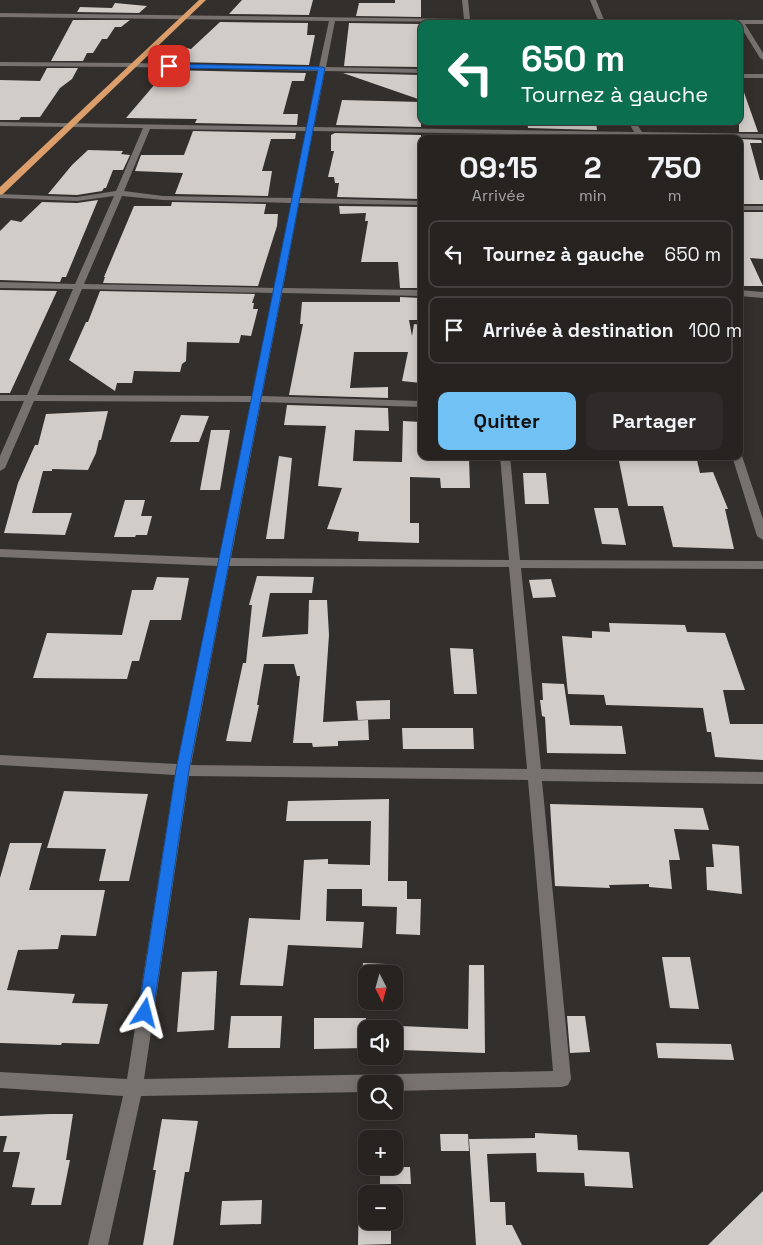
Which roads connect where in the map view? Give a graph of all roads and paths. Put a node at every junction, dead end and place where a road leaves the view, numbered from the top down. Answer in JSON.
{"nodes":[{"id":1,"x":203,"y":0,"type":"edge"},
{"id":2,"x":465,"y":0,"type":"edge"},
{"id":3,"x":593,"y":0,"type":"edge"},
{"id":4,"x":0,"y":14,"type":"edge"},
{"id":5,"x":184,"y":17,"type":"junction"},
{"id":6,"x":332,"y":19,"type":"junction"},
{"id":7,"x":467,"y":20,"type":"edge"},
{"id":8,"x":601,"y":20,"type":"edge"},
{"id":9,"x":418,"y":21,"type":"edge"},
{"id":10,"x":743,"y":22,"type":"edge"},
{"id":11,"x":763,"y":22,"type":"edge"},
{"id":12,"x":743,"y":24,"type":"edge"},
{"id":13,"x":763,"y":58,"type":"edge"},
{"id":14,"x":0,"y":64,"type":"edge"},
{"id":15,"x":131,"y":65,"type":"junction"},
{"id":16,"x":322,"y":68,"type":"junction"},
{"id":17,"x":418,"y":71,"type":"edge"},
{"id":18,"x":743,"y":76,"type":"edge"},
{"id":19,"x":763,"y":76,"type":"edge"},
{"id":20,"x":0,"y":124,"type":"edge"},
{"id":21,"x":71,"y":125,"type":"junction"},
{"id":22,"x":632,"y":125,"type":"edge"},
{"id":23,"x":148,"y":126,"type":"junction"},
{"id":24,"x":310,"y":128,"type":"junction"},
{"id":25,"x":477,"y":135,"type":"edge"},
{"id":26,"x":642,"y":135,"type":"edge"},
{"id":27,"x":743,"y":136,"type":"edge"},
{"id":28,"x":763,"y":136,"type":"edge"},
{"id":29,"x":0,"y":192,"type":"edge"},
{"id":30,"x":120,"y":193,"type":"junction"},
{"id":31,"x":0,"y":196,"type":"edge"},
{"id":32,"x":163,"y":198,"type":"junction"},
{"id":33,"x":77,"y":199,"type":"junction"},
{"id":34,"x":296,"y":200,"type":"junction"},
{"id":35,"x":418,"y":203,"type":"edge"},
{"id":36,"x":114,"y":205,"type":"junction"},
{"id":37,"x":743,"y":208,"type":"edge"},
{"id":38,"x":763,"y":208,"type":"edge"},
{"id":39,"x":0,"y":285,"type":"edge"},
{"id":40,"x":79,"y":285,"type":"junction"},
{"id":41,"x":278,"y":290,"type":"junction"},
{"id":42,"x":418,"y":293,"type":"edge"},
{"id":43,"x":743,"y":293,"type":"edge"},
{"id":44,"x":763,"y":295,"type":"edge"},
{"id":45,"x":0,"y":398,"type":"edge"},
{"id":46,"x":30,"y":398,"type":"junction"},
{"id":47,"x":256,"y":399,"type":"junction"},
{"id":48,"x":418,"y":404,"type":"edge"},
{"id":49,"x":506,"y":460,"type":"edge"},
{"id":50,"x":738,"y":460,"type":"edge"},
{"id":51,"x":0,"y":468,"type":"edge"},
{"id":52,"x":763,"y":536,"type":"edge"},
{"id":53,"x":0,"y":553,"type":"edge"},
{"id":54,"x":224,"y":562,"type":"junction"},
{"id":55,"x":515,"y":563,"type":"junction"},
{"id":56,"x":763,"y":565,"type":"edge"},
{"id":57,"x":0,"y":760,"type":"edge"},
{"id":58,"x":183,"y":770,"type":"junction"},
{"id":59,"x":534,"y":776,"type":"junction"},
{"id":60,"x":763,"y":778,"type":"edge"},
{"id":61,"x":0,"y":1080,"type":"edge"},
{"id":62,"x":134,"y":1088,"type":"junction"},
{"id":63,"x":98,"y":1245,"type":"edge"}],
"edges":[{"from":1,"to":5,"type":"highway"},
{"from":2,"to":7,"type":"street"},
{"from":3,"to":8,"type":"street"},
{"from":4,"to":5,"type":"street"},
{"from":5,"to":6,"type":"street"},
{"from":5,"to":15,"type":"highway"},
{"from":6,"to":9,"type":"street"},
{"from":6,"to":16,"type":"street"},
{"from":10,"to":11,"type":"street"},
{"from":12,"to":13,"type":"street"},
{"from":14,"to":15,"type":"street"},
{"from":15,"to":16,"type":"street"},
{"from":15,"to":21,"type":"highway"},
{"from":16,"to":17,"type":"street"},
{"from":16,"to":24,"type":"street"},
{"from":18,"to":19,"type":"street"},
{"from":20,"to":21,"type":"street"},
{"from":21,"to":23,"type":"street"},
{"from":21,"to":29,"type":"highway"},
{"from":22,"to":26,"type":"street"},
{"from":23,"to":24,"type":"street"},
{"from":23,"to":30,"type":"street"},
{"from":24,"to":25,"type":"street"},
{"from":24,"to":34,"type":"street"},
{"from":27,"to":28,"type":"street"},
{"from":30,"to":32,"type":"street"},
{"from":30,"to":33,"type":"street"},
{"from":30,"to":36,"type":"street"},
{"from":31,"to":33,"type":"street"},
{"from":32,"to":34,"type":"street"},
{"from":32,"to":36,"type":"street"},
{"from":33,"to":36,"type":"street"},
{"from":34,"to":35,"type":"street"},
{"from":34,"to":41,"type":"street"},
{"from":36,"to":40,"type":"street"},
{"from":37,"to":38,"type":"street"},
{"from":39,"to":40,"type":"street"},
{"from":40,"to":41,"type":"street"},
{"from":40,"to":46,"type":"street"},
{"from":41,"to":42,"type":"street"},
{"from":41,"to":47,"type":"street"},
{"from":43,"to":44,"type":"street"},
{"from":45,"to":46,"type":"street"},
{"from":46,"to":47,"type":"street"},
{"from":46,"to":51,"type":"street"},
{"from":47,"to":48,"type":"street"},
{"from":47,"to":54,"type":"street"},
{"from":49,"to":55,"type":"street"},
{"from":50,"to":52,"type":"street"},
{"from":53,"to":54,"type":"street"},
{"from":54,"to":55,"type":"street"},
{"from":54,"to":58,"type":"street"},
{"from":55,"to":56,"type":"street"},
{"from":55,"to":59,"type":"street"},
{"from":57,"to":58,"type":"street"},
{"from":58,"to":59,"type":"street"},
{"from":58,"to":62,"type":"street"},
{"from":59,"to":60,"type":"street"},
{"from":59,"to":62,"type":"street"},
{"from":61,"to":62,"type":"street"},
{"from":62,"to":63,"type":"street"}]}
